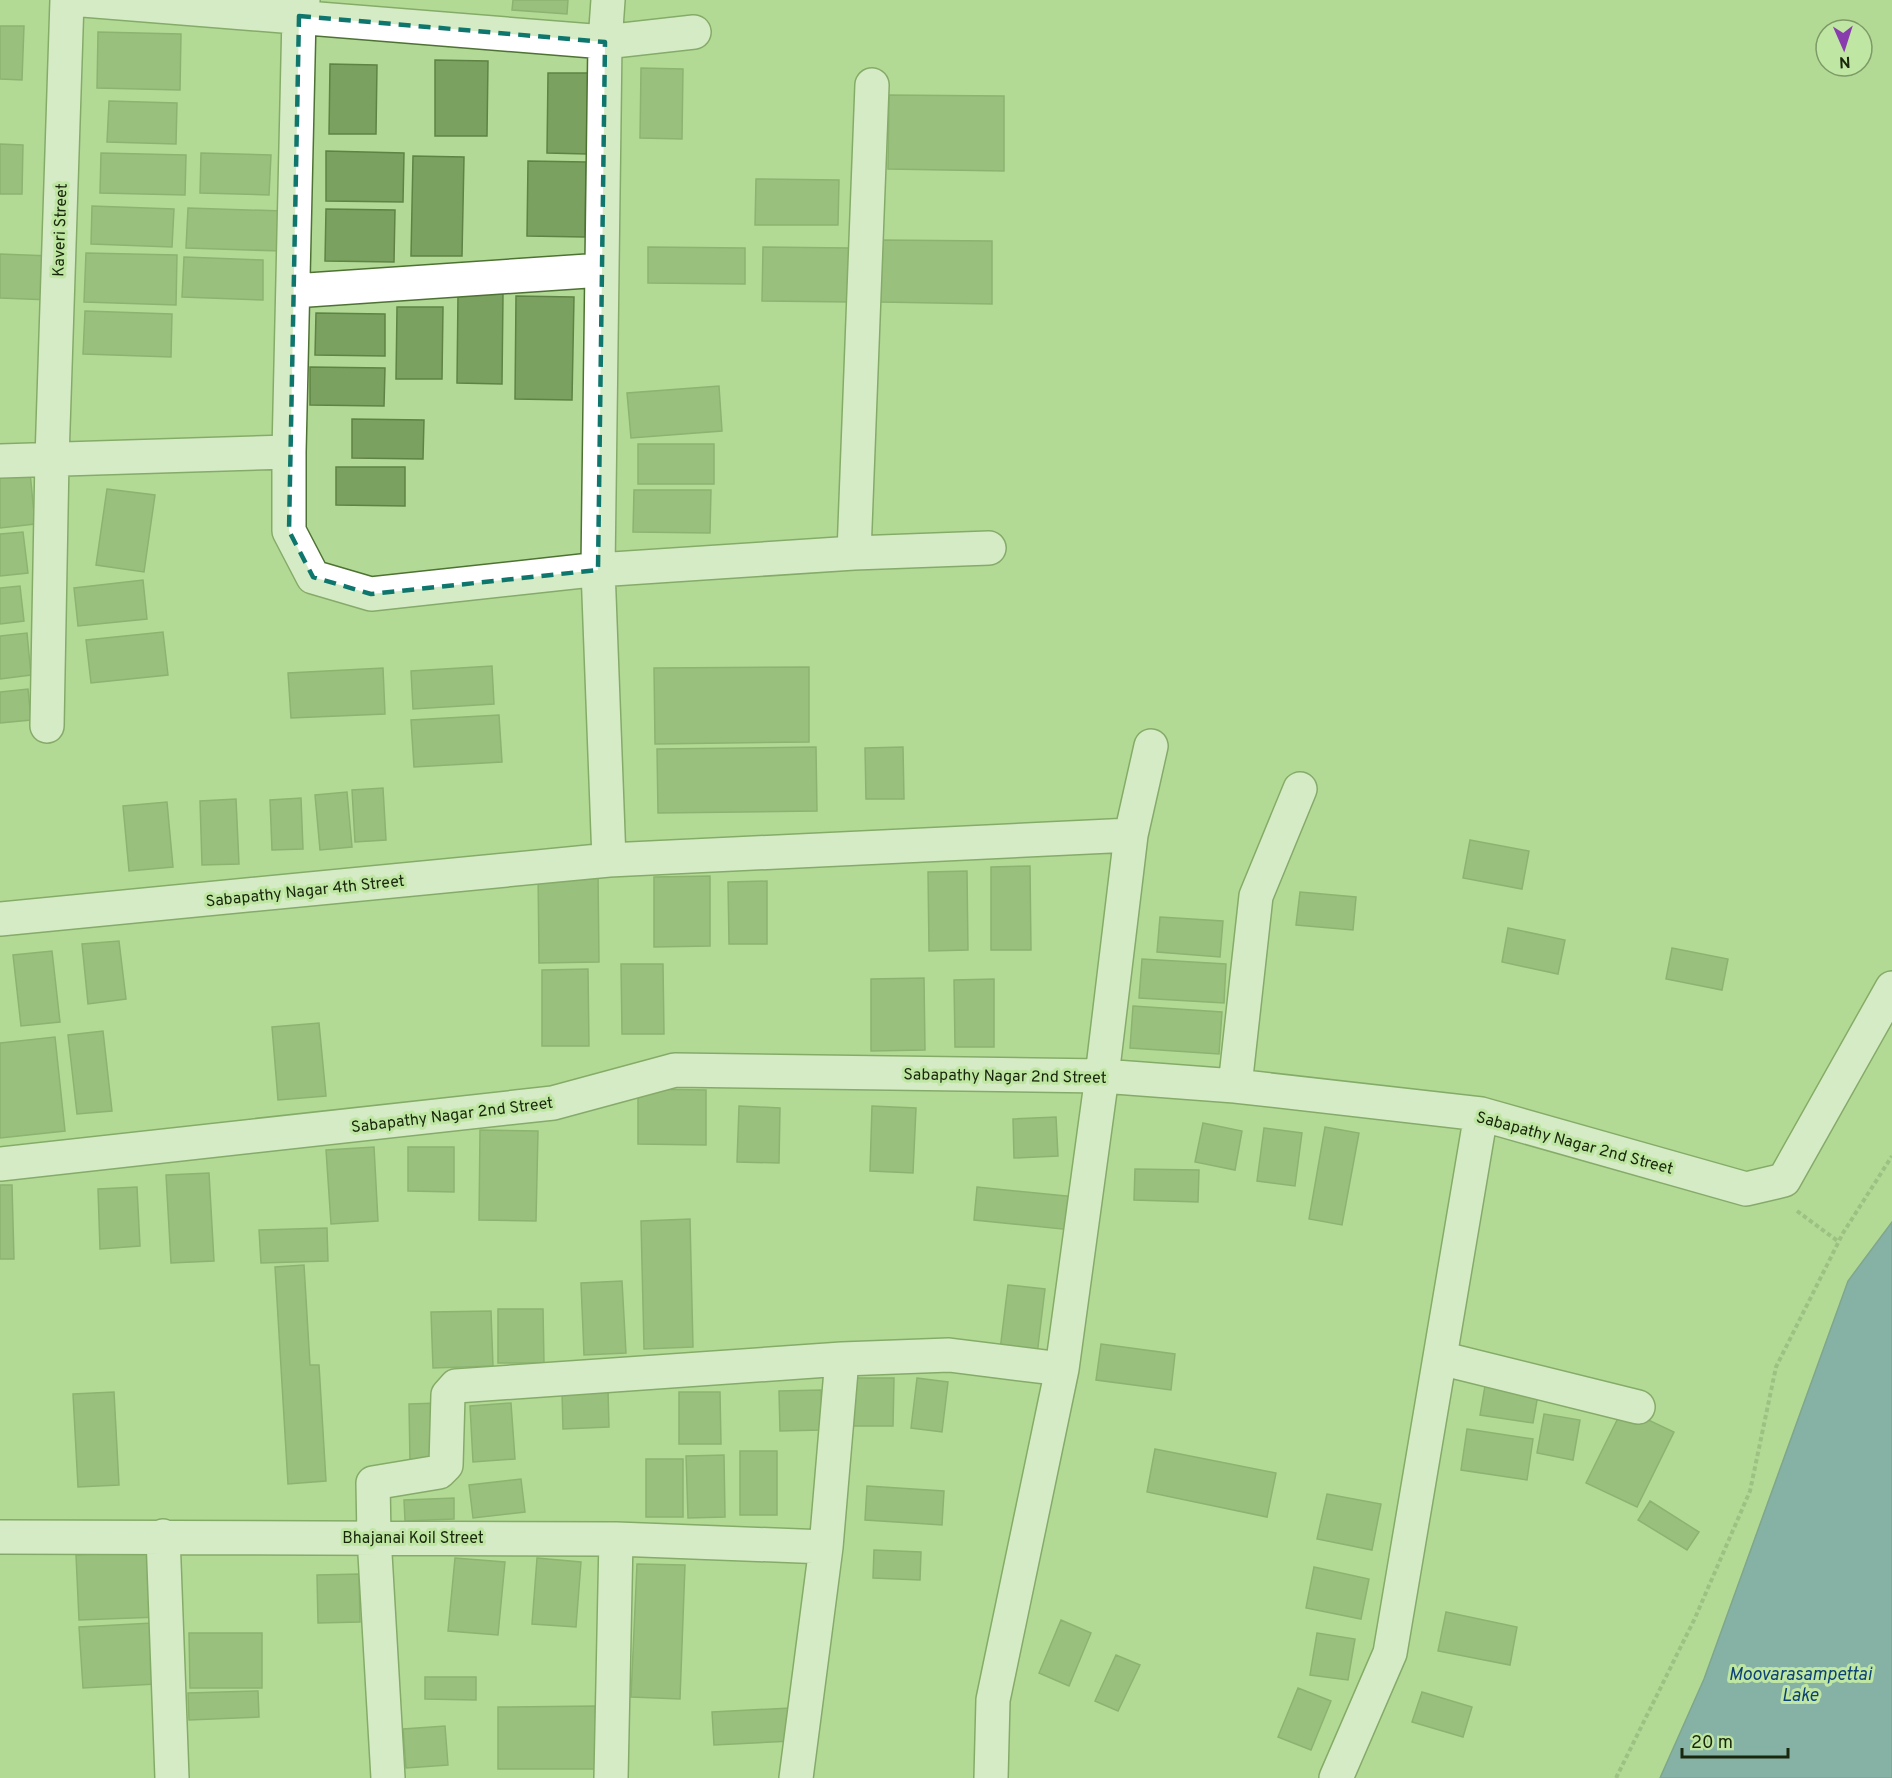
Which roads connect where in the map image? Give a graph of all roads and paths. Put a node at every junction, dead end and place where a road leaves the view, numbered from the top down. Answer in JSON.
{"nodes":[{"id":1,"x":67,"y":0,"type":"edge"},
{"id":2,"x":83,"y":0,"type":"edge"},
{"id":3,"x":608,"y":0,"type":"edge"},
{"id":4,"x":301,"y":8,"type":"edge"},
{"id":5,"x":694,"y":32,"type":"dead end"},
{"id":6,"x":605,"y":42,"type":"junction"},
{"id":7,"x":872,"y":85,"type":"dead end"},
{"id":8,"x":602,"y":270,"type":"junction"},
{"id":9,"x":293,"y":291,"type":"junction"},
{"id":10,"x":289,"y":452,"type":"junction"},
{"id":11,"x":52,"y":459,"type":"junction"},
{"id":12,"x":0,"y":461,"type":"edge"},
{"id":13,"x":989,"y":548,"type":"dead end"},
{"id":14,"x":854,"y":553,"type":"junction"},
{"id":15,"x":598,"y":570,"type":"junction"},
{"id":16,"x":46,"y":726,"type":"dead end"},
{"id":17,"x":1151,"y":746,"type":"dead end"},
{"id":18,"x":1300,"y":789,"type":"dead end"},
{"id":19,"x":1131,"y":835,"type":"junction"},
{"id":20,"x":609,"y":860,"type":"junction"},
{"id":21,"x":0,"y":919,"type":"edge"},
{"id":22,"x":1892,"y":988,"type":"edge"},
{"id":23,"x":1102,"y":1076,"type":"junction"},
{"id":24,"x":1235,"y":1086,"type":"junction"},
{"id":25,"x":1481,"y":1114,"type":"junction"},
{"id":26,"x":1892,"y":1156,"type":"edge"},
{"id":27,"x":0,"y":1164,"type":"edge"},
{"id":28,"x":1763,"y":1185,"type":"junction"},
{"id":29,"x":1839,"y":1242,"type":"junction"},
{"id":30,"x":1440,"y":1358,"type":"junction"},
{"id":31,"x":842,"y":1359,"type":"junction"},
{"id":32,"x":1062,"y":1369,"type":"junction"},
{"id":33,"x":1638,"y":1407,"type":"dead end"},
{"id":34,"x":163,"y":1536,"type":"junction"},
{"id":35,"x":0,"y":1537,"type":"edge"},
{"id":36,"x":374,"y":1537,"type":"junction"},
{"id":37,"x":616,"y":1539,"type":"junction"},
{"id":38,"x":826,"y":1547,"type":"junction"},
{"id":39,"x":172,"y":1778,"type":"edge"},
{"id":40,"x":388,"y":1778,"type":"edge"},
{"id":41,"x":611,"y":1778,"type":"edge"},
{"id":42,"x":796,"y":1778,"type":"edge"},
{"id":43,"x":991,"y":1778,"type":"edge"},
{"id":44,"x":1336,"y":1778,"type":"edge"},
{"id":45,"x":1616,"y":1778,"type":"edge"}],
"edges":[{"from":1,"to":11,"type":"street","name":"Kaveri Street"},
{"from":2,"to":4,"type":"street"},
{"from":3,"to":6,"type":"street"},
{"from":4,"to":6,"type":"street"},
{"from":4,"to":9,"type":"street"},
{"from":5,"to":6,"type":"street"},
{"from":6,"to":8,"type":"street"},
{"from":7,"to":14,"type":"street"},
{"from":8,"to":9,"type":"street"},
{"from":8,"to":15,"type":"street"},
{"from":9,"to":10,"type":"street"},
{"from":10,"to":11,"type":"street"},
{"from":10,"to":15,"type":"street"},
{"from":11,"to":12,"type":"street"},
{"from":11,"to":16,"type":"street","name":"Kaveri Street"},
{"from":13,"to":14,"type":"street"},
{"from":14,"to":15,"type":"street"},
{"from":15,"to":20,"type":"street"},
{"from":17,"to":19,"type":"street"},
{"from":18,"to":24,"type":"street"},
{"from":19,"to":20,"type":"street","name":"Sabapathy Nagar 4th Street"},
{"from":19,"to":23,"type":"street"},
{"from":20,"to":21,"type":"street","name":"Sabapathy Nagar 4th Street"},
{"from":22,"to":28,"type":"street","name":"Sabapathy Nagar 2nd Street"},
{"from":23,"to":24,"type":"street","name":"Sabapathy Nagar 2nd Street"},
{"from":23,"to":27,"type":"street","name":"Sabapathy Nagar 2nd Street"},
{"from":23,"to":32,"type":"street"},
{"from":24,"to":25,"type":"street","name":"Sabapathy Nagar 2nd Street"},
{"from":25,"to":28,"type":"street","name":"Sabapathy Nagar 2nd Street"},
{"from":25,"to":30,"type":"street"},
{"from":26,"to":29,"type":"path"},
{"from":28,"to":29,"type":"path"},
{"from":29,"to":45,"type":"path"},
{"from":30,"to":33,"type":"street"},
{"from":30,"to":44,"type":"street"},
{"from":31,"to":32,"type":"street"},
{"from":31,"to":36,"type":"street"},
{"from":31,"to":38,"type":"street"},
{"from":32,"to":43,"type":"street"},
{"from":34,"to":35,"type":"street","name":"Bhajanai Koil Street"},
{"from":34,"to":36,"type":"street","name":"Bhajanai Koil Street"},
{"from":34,"to":39,"type":"street"},
{"from":36,"to":37,"type":"street","name":"Bhajanai Koil Street"},
{"from":36,"to":40,"type":"street"},
{"from":37,"to":38,"type":"street","name":"Bhajanai Koil Street"},
{"from":37,"to":41,"type":"street"},
{"from":38,"to":42,"type":"street"}]}
